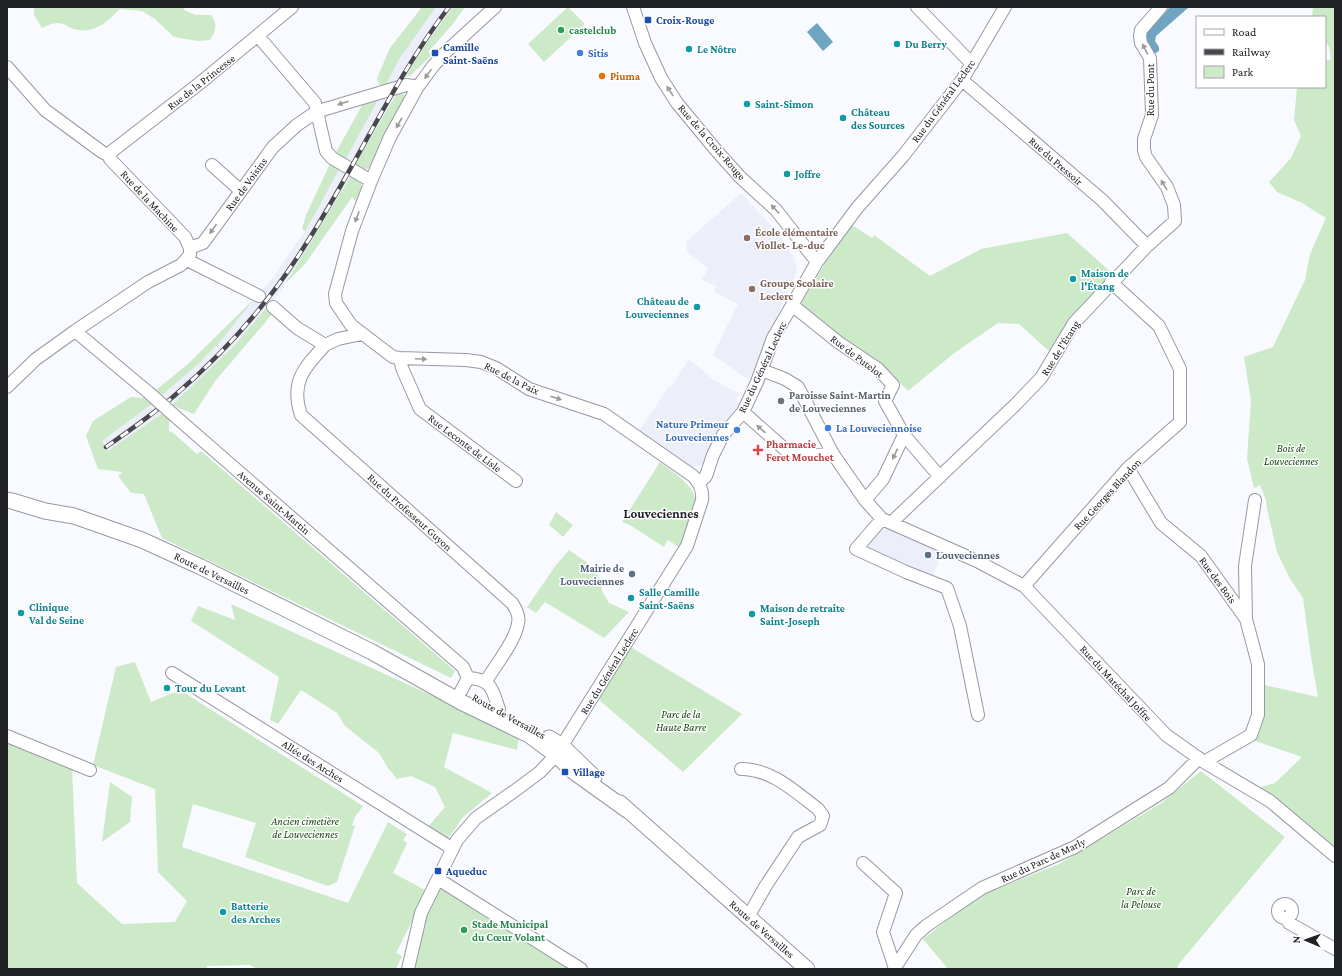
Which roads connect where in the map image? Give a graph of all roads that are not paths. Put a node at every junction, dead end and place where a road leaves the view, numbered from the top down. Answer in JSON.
{"nodes":[{"id":1,"x":292,"y":7,"type":"edge"},
{"id":2,"x":495,"y":7,"type":"edge"},
{"id":3,"x":633,"y":7,"type":"edge"},
{"id":4,"x":916,"y":7,"type":"edge"},
{"id":5,"x":1004,"y":7,"type":"edge"},
{"id":6,"x":1161,"y":7,"type":"edge"},
{"id":7,"x":258,"y":36,"type":"junction"},
{"id":8,"x":972,"y":64,"type":"junction"},
{"id":9,"x":7,"y":67,"type":"edge"},
{"id":10,"x":962,"y":80,"type":"junction"},
{"id":11,"x":417,"y":88,"type":"junction"},
{"id":12,"x":318,"y":112,"type":"junction"},
{"id":13,"x":110,"y":156,"type":"junction"},
{"id":14,"x":212,"y":165,"type":"dead end"},
{"id":15,"x":371,"y":181,"type":"junction"},
{"id":16,"x":241,"y":192,"type":"junction"},
{"id":17,"x":1175,"y":221,"type":"joint"},
{"id":18,"x":1147,"y":246,"type":"junction"},
{"id":19,"x":188,"y":254,"type":"junction"},
{"id":20,"x":817,"y":262,"type":"junction"},
{"id":21,"x":1111,"y":282,"type":"junction"},
{"id":22,"x":259,"y":296,"type":"dead end"},
{"id":23,"x":792,"y":305,"type":"junction"},
{"id":24,"x":273,"y":307,"type":"dead end"},
{"id":25,"x":75,"y":331,"type":"junction"},
{"id":26,"x":362,"y":334,"type":"junction"},
{"id":27,"x":325,"y":345,"type":"junction"},
{"id":28,"x":400,"y":358,"type":"junction"},
{"id":29,"x":762,"y":370,"type":"junction"},
{"id":30,"x":7,"y":387,"type":"edge"},
{"id":31,"x":743,"y":412,"type":"junction"},
{"id":32,"x":904,"y":435,"type":"junction"},
{"id":33,"x":833,"y":454,"type":"junction"},
{"id":34,"x":1128,"y":468,"type":"junction"},
{"id":35,"x":940,"y":477,"type":"junction"},
{"id":36,"x":516,"y":480,"type":"dead end"},
{"id":37,"x":699,"y":483,"type":"junction"},
{"id":38,"x":7,"y":500,"type":"edge"},
{"id":39,"x":865,"y":500,"type":"junction"},
{"id":40,"x":1255,"y":500,"type":"dead end"},
{"id":41,"x":7,"y":509,"type":"edge"},
{"id":42,"x":45,"y":511,"type":"junction"},
{"id":43,"x":886,"y":521,"type":"junction"},
{"id":44,"x":1024,"y":586,"type":"junction"},
{"id":45,"x":1246,"y":619,"type":"junction"},
{"id":46,"x":172,"y":673,"type":"dead end"},
{"id":47,"x":486,"y":681,"type":"junction"},
{"id":48,"x":463,"y":690,"type":"junction"},
{"id":49,"x":499,"y":709,"type":"junction"},
{"id":50,"x":978,"y":715,"type":"dead end"},
{"id":51,"x":7,"y":736,"type":"edge"},
{"id":52,"x":559,"y":751,"type":"junction"},
{"id":53,"x":1202,"y":760,"type":"junction"},
{"id":54,"x":741,"y":769,"type":"dead end"},
{"id":55,"x":90,"y":770,"type":"dead end"},
{"id":56,"x":453,"y":849,"type":"junction"},
{"id":57,"x":1335,"y":856,"type":"edge"},
{"id":58,"x":863,"y":863,"type":"dead end"},
{"id":59,"x":438,"y":879,"type":"junction"},
{"id":60,"x":748,"y":917,"type":"junction"},
{"id":61,"x":1287,"y":918,"type":"dead end"},
{"id":62,"x":1335,"y":949,"type":"edge"},
{"id":63,"x":895,"y":968,"type":"edge"},
{"id":64,"x":408,"y":969,"type":"edge"},
{"id":65,"x":581,"y":969,"type":"edge"},
{"id":66,"x":807,"y":969,"type":"edge"}],
"edges":[{"from":1,"to":7,"type":"street","name":"Rue de la Princesse"},
{"from":2,"to":11,"type":"street","one_way":true},
{"from":20,"to":3,"type":"street","name":"Rue de la Croix-Rouge","one_way":true},
{"from":4,"to":8,"type":"street"},
{"from":5,"to":8,"type":"street","name":"Rue du Général Leclerc"},
{"from":17,"to":6,"type":"street","name":"Rue du Pont","one_way":true},
{"from":7,"to":12,"type":"street"},
{"from":7,"to":13,"type":"street","name":"Rue de la Princesse"},
{"from":8,"to":10,"type":"street","name":"Rue du Général Leclerc"},
{"from":9,"to":13,"type":"street"},
{"from":10,"to":18,"type":"street","name":"Rue du Pressoir"},
{"from":10,"to":20,"type":"street","name":"Rue du Général Leclerc"},
{"from":11,"to":12,"type":"street","name":"Rue de Voisins","one_way":true},
{"from":11,"to":15,"type":"street","name":"Rue de la Paix","one_way":true},
{"from":12,"to":15,"type":"street"},
{"from":12,"to":16,"type":"street","name":"Rue de Voisins"},
{"from":13,"to":19,"type":"street","name":"Rue de la Machine"},
{"from":14,"to":16,"type":"street"},
{"from":15,"to":26,"type":"street","name":"Rue de la Paix","one_way":true},
{"from":16,"to":19,"type":"street","name":"Rue de Voisins","one_way":true},
{"from":17,"to":18,"type":"street","name":"Rue de l'Étang"},
{"from":18,"to":21,"type":"street","name":"Rue de l'Étang"},
{"from":19,"to":22,"type":"street"},
{"from":19,"to":25,"type":"street","name":"Rue de Voisins"},
{"from":20,"to":23,"type":"street","name":"Rue du Général Leclerc"},
{"from":21,"to":34,"type":"street","name":"Rue Georges Blandon"},
{"from":21,"to":35,"type":"street","name":"Rue de l'Étang"},
{"from":23,"to":29,"type":"street","name":"Rue du Général Leclerc"},
{"from":23,"to":32,"type":"street","name":"Rue de Putelot"},
{"from":24,"to":27,"type":"street"},
{"from":25,"to":30,"type":"street","name":"Rue de Voisins"},
{"from":25,"to":48,"type":"street","name":"Avenue Saint-Martin","bridge":true},
{"from":26,"to":27,"type":"street"},
{"from":26,"to":28,"type":"street","name":"Rue de la Paix"},
{"from":27,"to":47,"type":"street","name":"Rue du Professeur Guyon"},
{"from":28,"to":36,"type":"street","name":"Rue Leconte de Lisle"},
{"from":28,"to":37,"type":"street","name":"Rue de la Paix","one_way":true},
{"from":29,"to":31,"type":"street","name":"Rue du Général Leclerc"},
{"from":29,"to":33,"type":"street"},
{"from":33,"to":31,"type":"street","one_way":true},
{"from":31,"to":37,"type":"street","name":"Rue du Général Leclerc"},
{"from":32,"to":35,"type":"street"},
{"from":32,"to":39,"type":"street","one_way":true},
{"from":33,"to":39,"type":"street"},
{"from":34,"to":44,"type":"street","name":"Rue Georges Blandon"},
{"from":34,"to":45,"type":"street","name":"Rue des Bois"},
{"from":35,"to":43,"type":"street","name":"Rue de l'Étang"},
{"from":37,"to":52,"type":"street","name":"Rue du Général Leclerc"},
{"from":38,"to":42,"type":"main road","name":"Route de Versailles"},
{"from":39,"to":43,"type":"street"},
{"from":40,"to":45,"type":"street"},
{"from":41,"to":42,"type":"main road","name":"Route de Versailles"},
{"from":42,"to":48,"type":"main road","name":"Route de Versailles"},
{"from":43,"to":44,"type":"street","name":"Rue du Maréchal Joffre"},
{"from":43,"to":50,"type":"street","name":"Rue de l'Étang"},
{"from":44,"to":53,"type":"street","name":"Rue du Maréchal Joffre"},
{"from":45,"to":53,"type":"street","name":"Rue du Parc de Marly"},
{"from":46,"to":56,"type":"street","name":"Allée des Arches"},
{"from":47,"to":48,"type":"street"},
{"from":47,"to":49,"type":"street"},
{"from":48,"to":49,"type":"main road","name":"Route de Versailles"},
{"from":48,"to":52,"type":"main road","name":"Route de Versailles"},
{"from":49,"to":52,"type":"main road","name":"Route de Versailles"},
{"from":51,"to":55,"type":"street"},
{"from":52,"to":56,"type":"street","name":"Rue du Général Leclerc"},
{"from":52,"to":60,"type":"main road","name":"Route de Versailles"},
{"from":53,"to":57,"type":"street","name":"Rue du Maréchal Joffre"},
{"from":53,"to":63,"type":"street","name":"Rue du Parc de Marly"},
{"from":54,"to":60,"type":"street"},
{"from":56,"to":59,"type":"street","name":"Rue du Général Leclerc"},
{"from":58,"to":63,"type":"street","name":"Rue du Parc de Marly"},
{"from":59,"to":64,"type":"street","name":"Rue du Général Leclerc"},
{"from":59,"to":65,"type":"street"},
{"from":60,"to":66,"type":"main road","name":"Route de Versailles"},
{"from":61,"to":62,"type":"street"}]}
